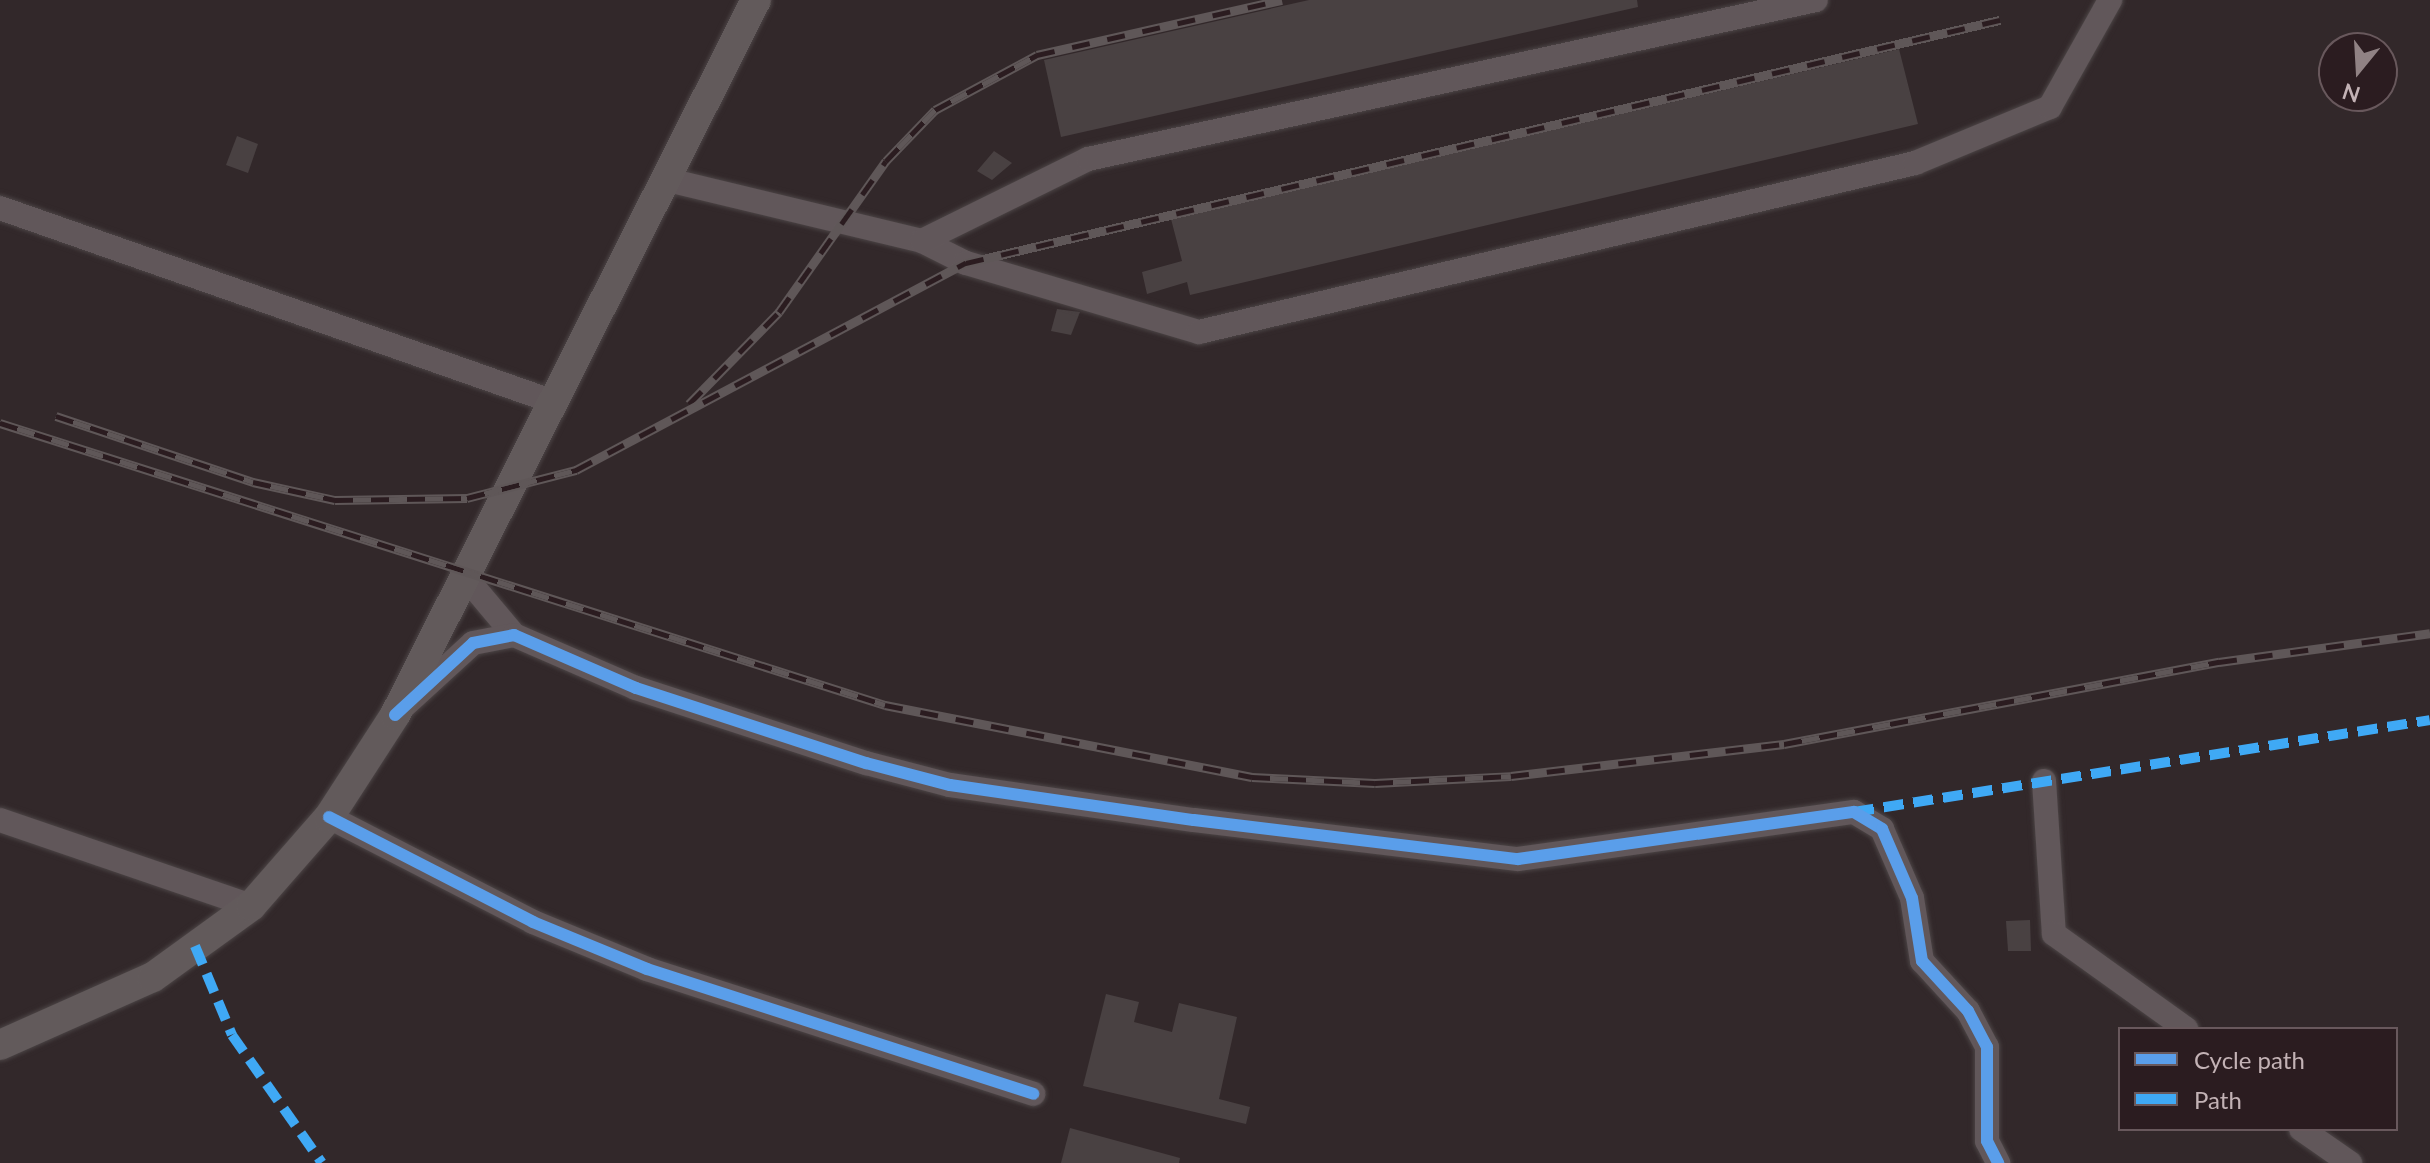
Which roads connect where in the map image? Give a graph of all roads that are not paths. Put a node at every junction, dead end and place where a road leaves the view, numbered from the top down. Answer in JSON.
{"nodes":[{"id":1,"x":756,"y":0,"type":"edge"},
{"id":2,"x":1816,"y":0,"type":"edge"},
{"id":3,"x":2110,"y":0,"type":"edge"},
{"id":4,"x":664,"y":179,"type":"junction"},
{"id":5,"x":0,"y":208,"type":"edge"},
{"id":6,"x":922,"y":241,"type":"junction"},
{"id":7,"x":551,"y":401,"type":"junction"},
{"id":8,"x":462,"y":573,"type":"junction"},
{"id":9,"x":514,"y":635,"type":"junction"},
{"id":10,"x":395,"y":715,"type":"junction"},
{"id":11,"x":2044,"y":781,"type":"dead end"},
{"id":12,"x":329,"y":817,"type":"junction"},
{"id":13,"x":0,"y":820,"type":"edge"},
{"id":14,"x":251,"y":906,"type":"junction"},
{"id":15,"x":2183,"y":1027,"type":"edge"},
{"id":16,"x":0,"y":1045,"type":"edge"},
{"id":17,"x":1033,"y":1094,"type":"dead end"},
{"id":18,"x":2304,"y":1131,"type":"edge"},
{"id":19,"x":1998,"y":1163,"type":"edge"},
{"id":20,"x":2350,"y":1163,"type":"edge"}],
"edges":[{"from":1,"to":4,"type":"main road"},
{"from":2,"to":6,"type":"street"},
{"from":3,"to":6,"type":"street"},
{"from":4,"to":6,"type":"street"},
{"from":4,"to":7,"type":"main road"},
{"from":5,"to":7,"type":"street"},
{"from":7,"to":8,"type":"main road"},
{"from":8,"to":9,"type":"street"},
{"from":8,"to":10,"type":"main road"},
{"from":9,"to":10,"type":"street"},
{"from":9,"to":19,"type":"street"},
{"from":10,"to":12,"type":"main road"},
{"from":11,"to":15,"type":"street"},
{"from":12,"to":14,"type":"main road"},
{"from":12,"to":17,"type":"street"},
{"from":13,"to":14,"type":"street"},
{"from":14,"to":16,"type":"main road"},
{"from":18,"to":20,"type":"street"}]}
